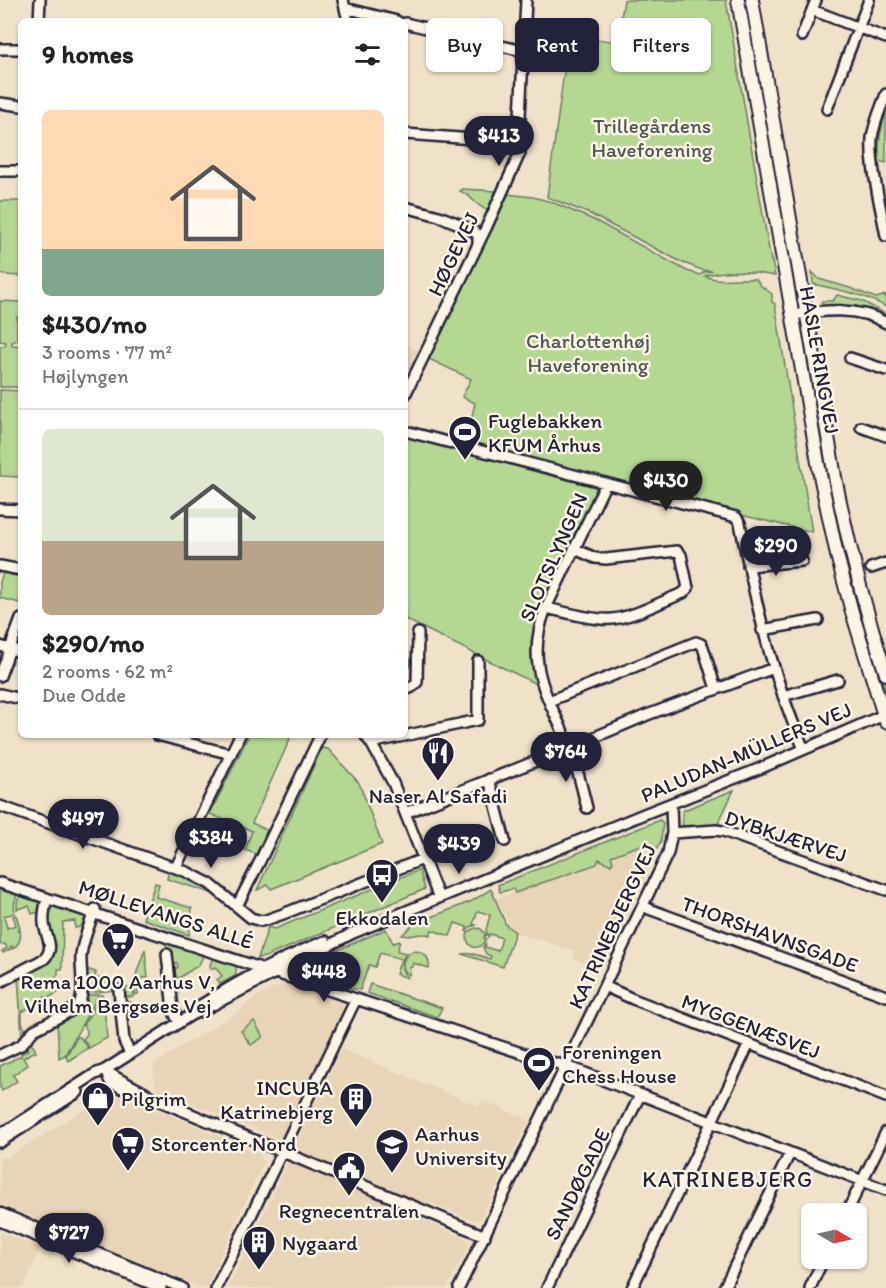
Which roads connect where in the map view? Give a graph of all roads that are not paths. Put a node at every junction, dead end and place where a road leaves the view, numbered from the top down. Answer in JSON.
{"nodes":[{"id":1,"x":40,"y":0,"type":"edge"},
{"id":2,"x":525,"y":0,"type":"edge"},
{"id":3,"x":738,"y":0,"type":"edge"},
{"id":4,"x":752,"y":0,"type":"edge"},
{"id":5,"x":816,"y":0,"type":"edge"},
{"id":6,"x":869,"y":0,"type":"edge"},
{"id":7,"x":344,"y":4,"type":"edge"},
{"id":8,"x":812,"y":10,"type":"junction"},
{"id":9,"x":39,"y":18,"type":"edge"},
{"id":10,"x":388,"y":18,"type":"edge"},
{"id":11,"x":524,"y":18,"type":"edge"},
{"id":12,"x":408,"y":24,"type":"edge"},
{"id":13,"x":857,"y":27,"type":"junction"},
{"id":14,"x":802,"y":36,"type":"dead end"},
{"id":15,"x":886,"y":38,"type":"edge"},
{"id":16,"x":0,"y":49,"type":"edge"},
{"id":17,"x":515,"y":49,"type":"edge"},
{"id":18,"x":18,"y":50,"type":"edge"},
{"id":19,"x":522,"y":72,"type":"edge"},
{"id":20,"x":886,"y":94,"type":"edge"},
{"id":21,"x":0,"y":103,"type":"edge"},
{"id":22,"x":18,"y":106,"type":"edge"},
{"id":23,"x":827,"y":109,"type":"dead end"},
{"id":24,"x":408,"y":134,"type":"edge"},
{"id":25,"x":520,"y":153,"type":"dead end"},
{"id":26,"x":0,"y":171,"type":"edge"},
{"id":27,"x":18,"y":171,"type":"edge"},
{"id":28,"x":408,"y":208,"type":"edge"},
{"id":29,"x":886,"y":236,"type":"edge"},
{"id":30,"x":478,"y":243,"type":"junction"},
{"id":31,"x":806,"y":313,"type":"junction"},
{"id":32,"x":793,"y":315,"type":"junction"},
{"id":33,"x":886,"y":323,"type":"edge"},
{"id":34,"x":850,"y":358,"type":"dead end"},
{"id":35,"x":886,"y":370,"type":"edge"},
{"id":36,"x":408,"y":387,"type":"edge"},
{"id":37,"x":861,"y":427,"type":"dead end"},
{"id":38,"x":408,"y":431,"type":"edge"},
{"id":39,"x":886,"y":436,"type":"edge"},
{"id":40,"x":606,"y":483,"type":"junction"},
{"id":41,"x":0,"y":509,"type":"edge"},
{"id":42,"x":18,"y":510,"type":"edge"},
{"id":43,"x":574,"y":549,"type":"junction"},
{"id":44,"x":802,"y":561,"type":"dead end"},
{"id":45,"x":886,"y":563,"type":"edge"},
{"id":46,"x":0,"y":566,"type":"edge"},
{"id":47,"x":748,"y":566,"type":"junction"},
{"id":48,"x":871,"y":568,"type":"dead end"},
{"id":49,"x":18,"y":569,"type":"edge"},
{"id":50,"x":546,"y":608,"type":"junction"},
{"id":51,"x":818,"y":620,"type":"dead end"},
{"id":52,"x":18,"y":627,"type":"edge"},
{"id":53,"x":762,"y":630,"type":"junction"},
{"id":54,"x":418,"y":633,"type":"dead end"},
{"id":55,"x":0,"y":646,"type":"edge"},
{"id":56,"x":10,"y":649,"type":"junction"},
{"id":57,"x":18,"y":651,"type":"edge"},
{"id":58,"x":478,"y":661,"type":"dead end"},
{"id":59,"x":774,"y":668,"type":"junction"},
{"id":60,"x":886,"y":674,"type":"edge"},
{"id":61,"x":0,"y":676,"type":"edge"},
{"id":62,"x":838,"y":680,"type":"dead end"},
{"id":63,"x":408,"y":689,"type":"edge"},
{"id":64,"x":716,"y":689,"type":"junction"},
{"id":65,"x":0,"y":693,"type":"edge"},
{"id":66,"x":783,"y":696,"type":"junction"},
{"id":67,"x":18,"y":698,"type":"edge"},
{"id":68,"x":549,"y":700,"type":"junction"},
{"id":69,"x":885,"y":717,"type":"edge"},
{"id":70,"x":408,"y":735,"type":"edge"},
{"id":71,"x":169,"y":738,"type":"edge"},
{"id":72,"x":239,"y":738,"type":"edge"},
{"id":73,"x":319,"y":738,"type":"edge"},
{"id":74,"x":367,"y":738,"type":"edge"},
{"id":75,"x":394,"y":738,"type":"edge"},
{"id":76,"x":371,"y":743,"type":"junction"},
{"id":77,"x":569,"y":748,"type":"junction"},
{"id":78,"x":804,"y":749,"type":"junction"},
{"id":79,"x":231,"y":754,"type":"junction"},
{"id":80,"x":489,"y":779,"type":"junction"},
{"id":81,"x":671,"y":804,"type":"junction"},
{"id":82,"x":0,"y":806,"type":"edge"},
{"id":83,"x":587,"y":808,"type":"dead end"},
{"id":84,"x":405,"y":813,"type":"junction"},
{"id":85,"x":672,"y":833,"type":"junction"},
{"id":86,"x":506,"y":841,"type":"dead end"},
{"id":87,"x":423,"y":859,"type":"junction"},
{"id":88,"x":176,"y":867,"type":"junction"},
{"id":89,"x":0,"y":880,"type":"edge"},
{"id":90,"x":886,"y":890,"type":"edge"},
{"id":91,"x":48,"y":898,"type":"junction"},
{"id":92,"x":439,"y":898,"type":"junction"},
{"id":93,"x":643,"y":905,"type":"junction"},
{"id":94,"x":237,"y":906,"type":"junction"},
{"id":95,"x":94,"y":911,"type":"junction"},
{"id":96,"x":167,"y":954,"type":"dead end"},
{"id":97,"x":272,"y":969,"type":"junction"},
{"id":98,"x":0,"y":981,"type":"edge"},
{"id":99,"x":120,"y":990,"type":"dead end"},
{"id":100,"x":611,"y":990,"type":"junction"},
{"id":101,"x":886,"y":996,"type":"edge"},
{"id":102,"x":356,"y":999,"type":"junction"},
{"id":103,"x":179,"y":1023,"type":"junction"},
{"id":104,"x":749,"y":1044,"type":"junction"},
{"id":105,"x":130,"y":1054,"type":"junction"},
{"id":106,"x":0,"y":1055,"type":"edge"},
{"id":107,"x":563,"y":1064,"type":"junction"},
{"id":108,"x":105,"y":1070,"type":"junction"},
{"id":109,"x":640,"y":1095,"type":"junction"},
{"id":110,"x":886,"y":1097,"type":"edge"},
{"id":111,"x":711,"y":1122,"type":"junction"},
{"id":112,"x":886,"y":1132,"type":"edge"},
{"id":113,"x":0,"y":1133,"type":"edge"},
{"id":114,"x":0,"y":1142,"type":"edge"},
{"id":115,"x":282,"y":1152,"type":"junction"},
{"id":116,"x":790,"y":1153,"type":"junction"},
{"id":117,"x":862,"y":1181,"type":"junction"},
{"id":118,"x":886,"y":1190,"type":"edge"},
{"id":119,"x":851,"y":1203,"type":"edge"},
{"id":120,"x":0,"y":1213,"type":"edge"},
{"id":121,"x":0,"y":1221,"type":"edge"},
{"id":122,"x":485,"y":1236,"type":"junction"},
{"id":123,"x":820,"y":1269,"type":"edge"},
{"id":124,"x":161,"y":1288,"type":"edge"},
{"id":125,"x":182,"y":1288,"type":"edge"},
{"id":126,"x":216,"y":1288,"type":"edge"},
{"id":127,"x":459,"y":1288,"type":"edge"},
{"id":128,"x":547,"y":1288,"type":"edge"},
{"id":129,"x":632,"y":1288,"type":"edge"},
{"id":130,"x":724,"y":1288,"type":"edge"},
{"id":131,"x":810,"y":1288,"type":"edge"}],
"edges":[{"from":1,"to":9,"type":"street"},
{"from":2,"to":11,"type":"street"},
{"from":3,"to":32,"type":"main road","name":"HASLE RINGVEJ"},
{"from":4,"to":31,"type":"main road","name":"HASLE RINGVEJ"},
{"from":5,"to":8,"type":"street"},
{"from":6,"to":13,"type":"street"},
{"from":7,"to":10,"type":"street"},
{"from":8,"to":13,"type":"street"},
{"from":8,"to":14,"type":"street"},
{"from":12,"to":17,"type":"street"},
{"from":13,"to":15,"type":"street"},
{"from":13,"to":23,"type":"street"},
{"from":16,"to":18,"type":"street"},
{"from":19,"to":24,"type":"street"},
{"from":20,"to":29,"type":"street"},
{"from":21,"to":22,"type":"street"},
{"from":25,"to":30,"type":"street","name":"HØGEVEJ"},
{"from":26,"to":27,"type":"street"},
{"from":28,"to":30,"type":"street"},
{"from":30,"to":36,"type":"street","name":"HØGEVEJ"},
{"from":31,"to":32,"type":"street"},
{"from":31,"to":33,"type":"street"},
{"from":31,"to":60,"type":"main road","name":"HASLE RINGVEJ"},
{"from":32,"to":69,"type":"main road","name":"HASLE RINGVEJ"},
{"from":34,"to":35,"type":"street"},
{"from":37,"to":39,"type":"street"},
{"from":38,"to":40,"type":"street"},
{"from":40,"to":43,"type":"street","name":"SLOTSLYNGEN"},
{"from":40,"to":47,"type":"street"},
{"from":41,"to":42,"type":"street"},
{"from":43,"to":50,"type":"street","name":"SLOTSLYNGEN"},
{"from":43,"to":50,"type":"street"},
{"from":44,"to":47,"type":"street"},
{"from":45,"to":48,"type":"street"},
{"from":46,"to":49,"type":"street"},
{"from":47,"to":53,"type":"street"},
{"from":50,"to":68,"type":"street","name":"SLOTSLYNGEN"},
{"from":51,"to":53,"type":"street"},
{"from":52,"to":56,"type":"street"},
{"from":53,"to":59,"type":"street"},
{"from":54,"to":63,"type":"street"},
{"from":55,"to":56,"type":"street"},
{"from":56,"to":57,"type":"street"},
{"from":56,"to":61,"type":"street"},
{"from":58,"to":70,"type":"street"},
{"from":59,"to":64,"type":"street"},
{"from":59,"to":66,"type":"street"},
{"from":62,"to":66,"type":"street"},
{"from":64,"to":68,"type":"street"},
{"from":64,"to":77,"type":"street"},
{"from":65,"to":67,"type":"street"},
{"from":66,"to":78,"type":"street"},
{"from":68,"to":77,"type":"street","name":"SLOTSLYNGEN"},
{"from":69,"to":78,"type":"street","name":"PALUDAN-MÜLLERS VEJ"},
{"from":71,"to":79,"type":"street"},
{"from":72,"to":79,"type":"street"},
{"from":73,"to":94,"type":"street"},
{"from":74,"to":76,"type":"street"},
{"from":75,"to":76,"type":"street"},
{"from":76,"to":84,"type":"street"},
{"from":77,"to":80,"type":"street"},
{"from":77,"to":83,"type":"street","name":"SLOTSLYNGEN"},
{"from":78,"to":81,"type":"street","name":"PALUDAN-MÜLLERS VEJ"},
{"from":79,"to":88,"type":"street"},
{"from":80,"to":84,"type":"street"},
{"from":80,"to":86,"type":"street"},
{"from":81,"to":85,"type":"street","name":"KATRINEBJERGVEJ"},
{"from":81,"to":92,"type":"street","name":"PALUDAN-MÜLLERS VEJ"},
{"from":82,"to":88,"type":"street"},
{"from":84,"to":87,"type":"street"},
{"from":85,"to":90,"type":"street","name":"DYBKJÆRVEJ"},
{"from":85,"to":93,"type":"street","name":"KATRINEBJERGVEJ"},
{"from":87,"to":92,"type":"street"},
{"from":87,"to":94,"type":"street"},
{"from":88,"to":94,"type":"street"},
{"from":89,"to":91,"type":"street","name":"MØLLEVANGS ALLÉ"},
{"from":89,"to":95,"type":"street","name":"MØLLEVANGS ALLÉ"},
{"from":91,"to":95,"type":"street","name":"MØLLEVANGS ALLÉ"},
{"from":91,"to":98,"type":"street"},
{"from":92,"to":97,"type":"street","name":"PALUDAN-MÜLLERS VEJ"},
{"from":93,"to":100,"type":"street","name":"KATRINEBJERGVEJ"},
{"from":93,"to":101,"type":"street","name":"THORSHAVNSGADE"},
{"from":95,"to":97,"type":"street","name":"MØLLEVANGS ALLÉ"},
{"from":95,"to":106,"type":"street"},
{"from":96,"to":103,"type":"street"},
{"from":97,"to":102,"type":"street","name":"MØLLEVANGS ALLÉ"},
{"from":97,"to":103,"type":"street","name":"PALUDAN-MÜLLERS VEJ"},
{"from":97,"to":107,"type":"street","name":"MØLLEVANGS ALLÉ"},
{"from":99,"to":105,"type":"street"},
{"from":100,"to":104,"type":"street","name":"MYGGENÆSVEJ"},
{"from":100,"to":107,"type":"street","name":"KATRINEBJERGVEJ"},
{"from":102,"to":107,"type":"street","name":"MØLLEVANGS ALLÉ"},
{"from":102,"to":115,"type":"street"},
{"from":103,"to":105,"type":"street","name":"PALUDAN-MÜLLERS VEJ"},
{"from":104,"to":110,"type":"street","name":"MYGGENÆSVEJ"},
{"from":104,"to":111,"type":"street"},
{"from":105,"to":108,"type":"street","name":"PALUDAN-MÜLLERS VEJ"},
{"from":107,"to":109,"type":"street","name":"MØLLEVANGS ALLÉ"},
{"from":107,"to":122,"type":"street","name":"KATRINEBJERGVEJ"},
{"from":108,"to":113,"type":"street","name":"PALUDAN-MÜLLERS VEJ"},
{"from":108,"to":114,"type":"street","name":"PALUDAN-MÜLLERS VEJ"},
{"from":108,"to":115,"type":"street"},
{"from":109,"to":111,"type":"street","name":"MØLLEVANGS ALLÉ"},
{"from":109,"to":128,"type":"street","name":"SANDØGADE"},
{"from":111,"to":116,"type":"street","name":"MØLLEVANGS ALLÉ"},
{"from":111,"to":129,"type":"street"},
{"from":112,"to":117,"type":"street"},
{"from":115,"to":122,"type":"street"},
{"from":115,"to":126,"type":"street"},
{"from":116,"to":117,"type":"street","name":"MØLLEVANGS ALLÉ"},
{"from":116,"to":130,"type":"street"},
{"from":117,"to":118,"type":"street","name":"MØLLEVANGS ALLÉ"},
{"from":117,"to":119,"type":"street"},
{"from":120,"to":125,"type":"street"},
{"from":121,"to":124,"type":"street"},
{"from":122,"to":127,"type":"street","name":"KATRINEBJERGVEJ"},
{"from":123,"to":131,"type":"street"}]}
